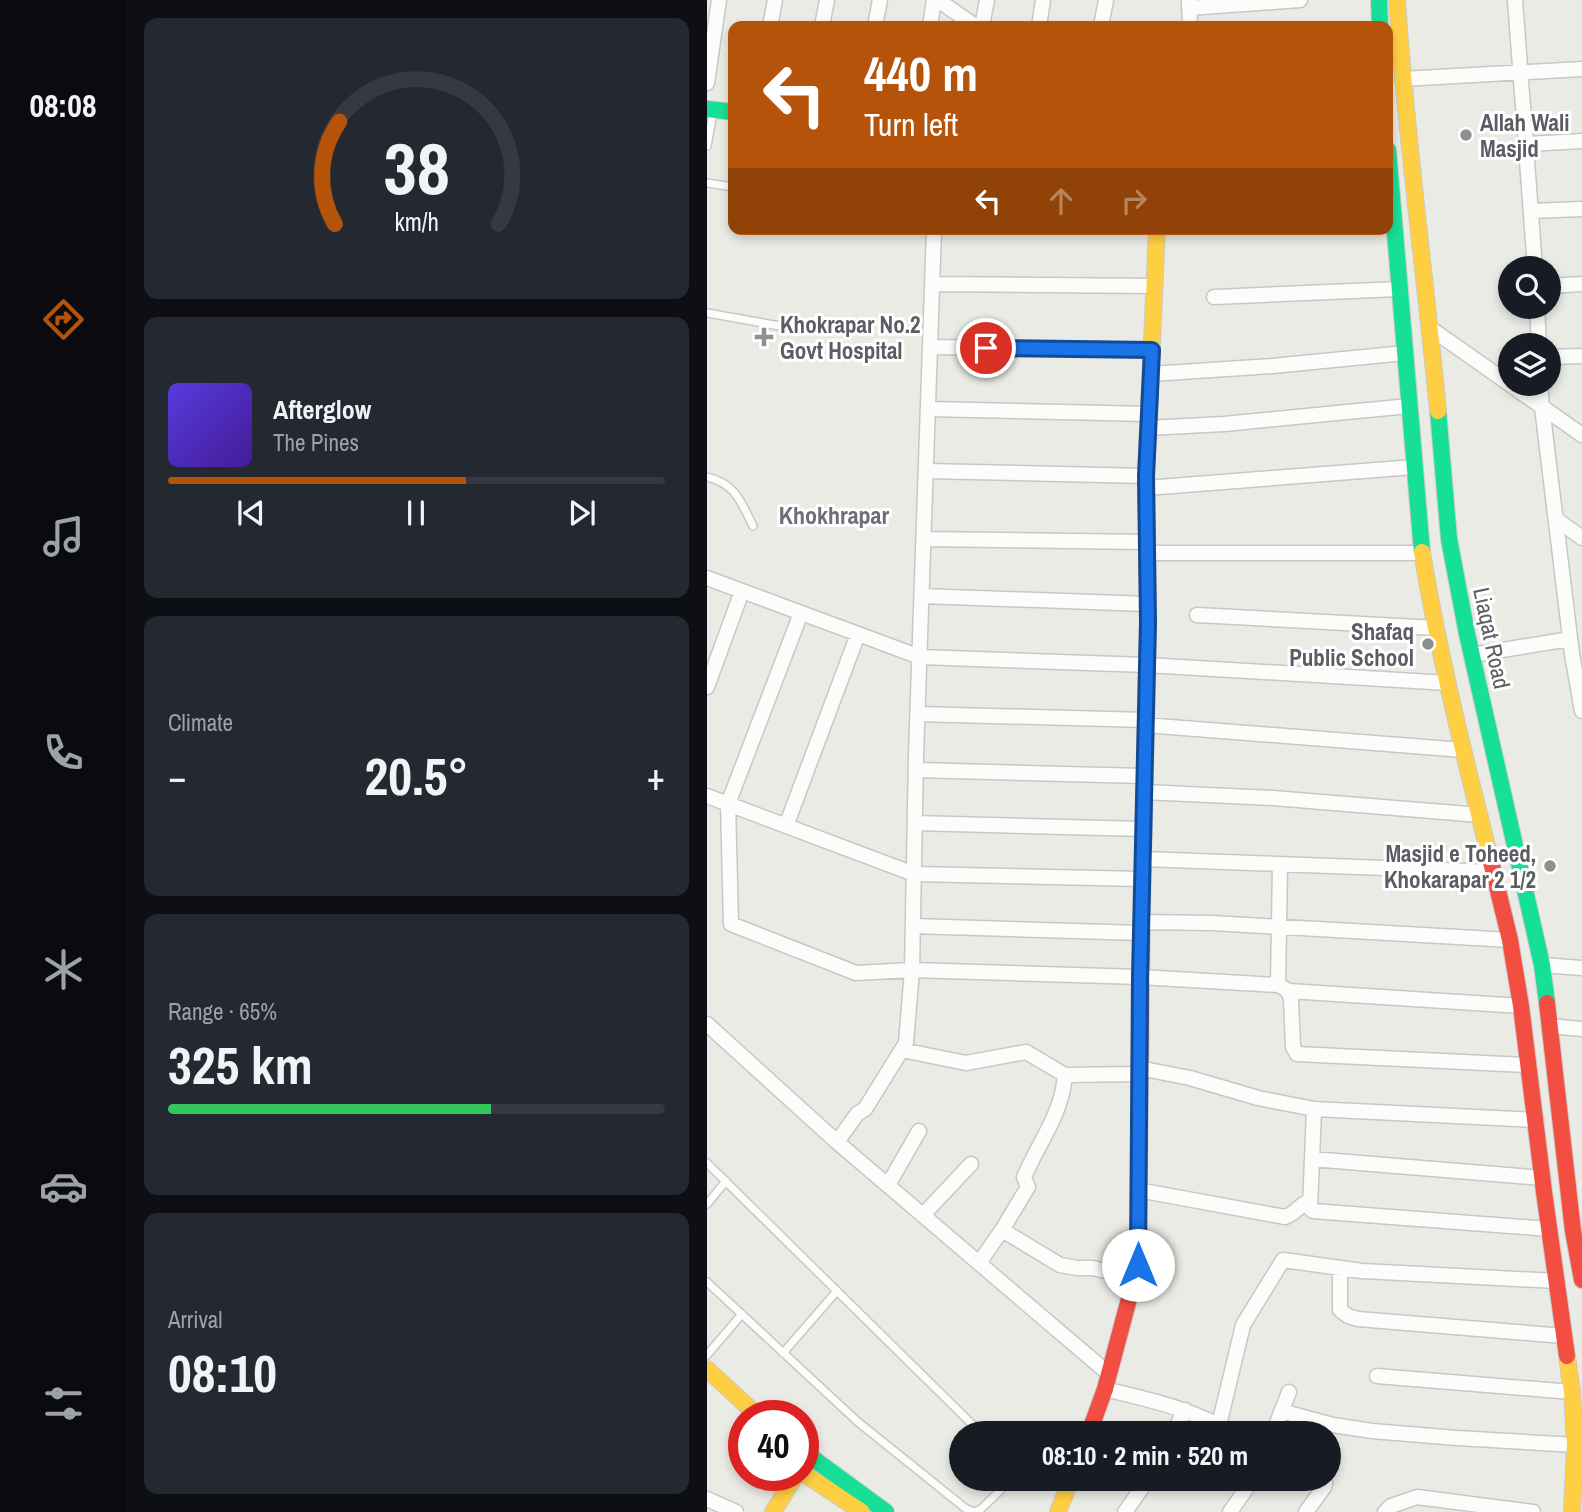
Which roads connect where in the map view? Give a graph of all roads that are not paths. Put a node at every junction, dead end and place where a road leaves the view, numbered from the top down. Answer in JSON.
{"nodes":[{"id":1,"x":719,"y":0,"type":"edge"},
{"id":2,"x":775,"y":0,"type":"edge"},
{"id":3,"x":827,"y":0,"type":"edge"},
{"id":4,"x":880,"y":0,"type":"edge"},
{"id":5,"x":936,"y":0,"type":"edge"},
{"id":6,"x":987,"y":0,"type":"edge"},
{"id":7,"x":1044,"y":0,"type":"edge"},
{"id":8,"x":1106,"y":0,"type":"edge"},
{"id":9,"x":1300,"y":0,"type":"edge"},
{"id":10,"x":1379,"y":0,"type":"edge"},
{"id":11,"x":1397,"y":0,"type":"edge"},
{"id":12,"x":1515,"y":0,"type":"edge"},
{"id":13,"x":1189,"y":4,"type":"edge"},
{"id":14,"x":771,"y":21,"type":"edge"},
{"id":15,"x":823,"y":21,"type":"edge"},
{"id":16,"x":876,"y":21,"type":"edge"},
{"id":17,"x":931,"y":21,"type":"edge"},
{"id":18,"x":968,"y":21,"type":"edge"},
{"id":19,"x":983,"y":21,"type":"edge"},
{"id":20,"x":1040,"y":21,"type":"edge"},
{"id":21,"x":1102,"y":21,"type":"edge"},
{"id":22,"x":1380,"y":21,"type":"edge"},
{"id":23,"x":1582,"y":69,"type":"edge"},
{"id":24,"x":1521,"y":72,"type":"junction"},
{"id":25,"x":1402,"y":79,"type":"junction"},
{"id":26,"x":707,"y":83,"type":"edge"},
{"id":27,"x":710,"y":109,"type":"edge"},
{"id":28,"x":728,"y":112,"type":"edge"},
{"id":29,"x":1582,"y":141,"type":"edge"},
{"id":30,"x":1527,"y":144,"type":"junction"},
{"id":31,"x":707,"y":146,"type":"edge"},
{"id":32,"x":707,"y":183,"type":"edge"},
{"id":33,"x":728,"y":186,"type":"edge"},
{"id":34,"x":1582,"y":209,"type":"edge"},
{"id":35,"x":1532,"y":211,"type":"junction"},
{"id":36,"x":1393,"y":225,"type":"edge"},
{"id":37,"x":934,"y":235,"type":"edge"},
{"id":38,"x":1157,"y":235,"type":"edge"},
{"id":39,"x":1534,"y":256,"type":"edge"},
{"id":40,"x":932,"y":284,"type":"junction"},
{"id":41,"x":1582,"y":284,"type":"edge"},
{"id":42,"x":1561,"y":285,"type":"edge"},
{"id":43,"x":1155,"y":286,"type":"junction"},
{"id":44,"x":1399,"y":289,"type":"junction"},
{"id":45,"x":1214,"y":297,"type":"dead end"},
{"id":46,"x":707,"y":313,"type":"edge"},
{"id":47,"x":791,"y":328,"type":"dead end"},
{"id":48,"x":1430,"y":328,"type":"junction"},
{"id":49,"x":930,"y":347,"type":"junction"},
{"id":50,"x":1152,"y":350,"type":"junction"},
{"id":51,"x":1405,"y":353,"type":"junction"},
{"id":52,"x":1582,"y":356,"type":"edge"},
{"id":53,"x":1561,"y":357,"type":"edge"},
{"id":54,"x":1151,"y":374,"type":"junction"},
{"id":55,"x":1542,"y":396,"type":"edge"},
{"id":56,"x":1409,"y":406,"type":"junction"},
{"id":57,"x":1542,"y":407,"type":"junction"},
{"id":58,"x":929,"y":409,"type":"junction"},
{"id":59,"x":1148,"y":421,"type":"junction"},
{"id":60,"x":1578,"y":429,"type":"edge"},
{"id":61,"x":1414,"y":467,"type":"junction"},
{"id":62,"x":926,"y":471,"type":"junction"},
{"id":63,"x":707,"y":477,"type":"edge"},
{"id":64,"x":1146,"y":482,"type":"junction"},
{"id":65,"x":1556,"y":519,"type":"junction"},
{"id":66,"x":753,"y":526,"type":"dead end"},
{"id":67,"x":1582,"y":538,"type":"edge"},
{"id":68,"x":924,"y":539,"type":"junction"},
{"id":69,"x":1147,"y":547,"type":"junction"},
{"id":70,"x":1422,"y":553,"type":"junction"},
{"id":71,"x":707,"y":578,"type":"edge"},
{"id":72,"x":742,"y":591,"type":"junction"},
{"id":73,"x":922,"y":596,"type":"junction"},
{"id":74,"x":1148,"y":604,"type":"junction"},
{"id":75,"x":801,"y":613,"type":"junction"},
{"id":76,"x":1198,"y":615,"type":"dead end"},
{"id":77,"x":1568,"y":617,"type":"junction"},
{"id":78,"x":1582,"y":626,"type":"edge"},
{"id":79,"x":1436,"y":628,"type":"junction"},
{"id":80,"x":858,"y":634,"type":"junction"},
{"id":81,"x":1570,"y":639,"type":"junction"},
{"id":82,"x":1472,"y":654,"type":"junction"},
{"id":83,"x":920,"y":656,"type":"junction"},
{"id":84,"x":1147,"y":665,"type":"junction"},
{"id":85,"x":1448,"y":683,"type":"junction"},
{"id":86,"x":707,"y":687,"type":"edge"},
{"id":87,"x":1582,"y":711,"type":"edge"},
{"id":88,"x":918,"y":713,"type":"junction"},
{"id":89,"x":1145,"y":723,"type":"junction"},
{"id":90,"x":1463,"y":750,"type":"junction"},
{"id":91,"x":916,"y":770,"type":"junction"},
{"id":92,"x":1144,"y":784,"type":"junction"},
{"id":93,"x":707,"y":796,"type":"edge"},
{"id":94,"x":728,"y":804,"type":"junction"},
{"id":95,"x":1480,"y":815,"type":"junction"},
{"id":96,"x":915,"y":823,"type":"junction"},
{"id":97,"x":786,"y":826,"type":"junction"},
{"id":98,"x":1143,"y":829,"type":"junction"},
{"id":99,"x":1143,"y":859,"type":"junction"},
{"id":100,"x":1280,"y":864,"type":"junction"},
{"id":101,"x":1493,"y":872,"type":"junction"},
{"id":102,"x":913,"y":874,"type":"junction"},
{"id":103,"x":1142,"y":879,"type":"junction"},
{"id":104,"x":913,"y":926,"type":"junction"},
{"id":105,"x":1279,"y":927,"type":"junction"},
{"id":106,"x":1141,"y":928,"type":"junction"},
{"id":107,"x":1510,"y":940,"type":"junction"},
{"id":108,"x":1542,"y":965,"type":"junction"},
{"id":109,"x":1582,"y":968,"type":"edge"},
{"id":110,"x":912,"y":970,"type":"junction"},
{"id":111,"x":1140,"y":977,"type":"junction"},
{"id":112,"x":1283,"y":988,"type":"junction"},
{"id":113,"x":1521,"y":1006,"type":"junction"},
{"id":114,"x":707,"y":1024,"type":"edge"},
{"id":115,"x":1550,"y":1026,"type":"junction"},
{"id":116,"x":1582,"y":1029,"type":"edge"},
{"id":117,"x":902,"y":1050,"type":"junction"},
{"id":118,"x":1528,"y":1065,"type":"junction"},
{"id":119,"x":1139,"y":1071,"type":"junction"},
{"id":120,"x":1065,"y":1075,"type":"junction"},
{"id":121,"x":1314,"y":1109,"type":"junction"},
{"id":122,"x":1536,"y":1120,"type":"junction"},
{"id":123,"x":919,"y":1132,"type":"dead end"},
{"id":124,"x":837,"y":1142,"type":"junction"},
{"id":125,"x":1312,"y":1159,"type":"junction"},
{"id":126,"x":707,"y":1163,"type":"edge"},
{"id":127,"x":971,"y":1164,"type":"dead end"},
{"id":128,"x":1543,"y":1178,"type":"junction"},
{"id":129,"x":1575,"y":1180,"type":"edge"},
{"id":130,"x":726,"y":1181,"type":"junction"},
{"id":131,"x":888,"y":1185,"type":"junction"},
{"id":132,"x":1138,"y":1189,"type":"junction"},
{"id":133,"x":1310,"y":1202,"type":"junction"},
{"id":134,"x":707,"y":1204,"type":"edge"},
{"id":135,"x":923,"y":1215,"type":"junction"},
{"id":136,"x":1549,"y":1229,"type":"junction"},
{"id":137,"x":1002,"y":1230,"type":"junction"},
{"id":138,"x":1578,"y":1231,"type":"edge"},
{"id":139,"x":979,"y":1262,"type":"junction"},
{"id":140,"x":1340,"y":1268,"type":"junction"},
{"id":141,"x":1135,"y":1278,"type":"junction"},
{"id":142,"x":1582,"y":1278,"type":"edge"},
{"id":143,"x":1557,"y":1281,"type":"junction"},
{"id":144,"x":707,"y":1282,"type":"edge"},
{"id":145,"x":837,"y":1292,"type":"junction"},
{"id":146,"x":742,"y":1314,"type":"junction"},
{"id":147,"x":1564,"y":1336,"type":"junction"},
{"id":148,"x":783,"y":1353,"type":"junction"},
{"id":149,"x":707,"y":1355,"type":"edge"},
{"id":150,"x":707,"y":1369,"type":"edge"},
{"id":151,"x":1377,"y":1376,"type":"dead end"},
{"id":152,"x":1107,"y":1381,"type":"junction"},
{"id":153,"x":707,"y":1387,"type":"edge"},
{"id":154,"x":1289,"y":1392,"type":"dead end"},
{"id":155,"x":1572,"y":1392,"type":"junction"},
{"id":156,"x":741,"y":1400,"type":"edge"},
{"id":157,"x":728,"y":1406,"type":"edge"},
{"id":158,"x":1185,"y":1410,"type":"junction"},
{"id":159,"x":1281,"y":1411,"type":"junction"},
{"id":160,"x":969,"y":1421,"type":"edge"},
{"id":161,"x":1093,"y":1421,"type":"edge"},
{"id":162,"x":1179,"y":1421,"type":"edge"},
{"id":163,"x":1209,"y":1421,"type":"edge"},
{"id":164,"x":1227,"y":1421,"type":"edge"},
{"id":165,"x":1277,"y":1421,"type":"edge"},
{"id":166,"x":1575,"y":1445,"type":"junction"},
{"id":167,"x":819,"y":1467,"type":"edge"},
{"id":168,"x":819,"y":1484,"type":"edge"},
{"id":169,"x":786,"y":1491,"type":"edge"},
{"id":170,"x":1000,"y":1491,"type":"edge"},
{"id":171,"x":1066,"y":1491,"type":"edge"},
{"id":172,"x":1140,"y":1491,"type":"edge"},
{"id":173,"x":1245,"y":1491,"type":"edge"},
{"id":174,"x":1321,"y":1491,"type":"edge"},
{"id":175,"x":707,"y":1499,"type":"edge"},
{"id":176,"x":736,"y":1512,"type":"edge"},
{"id":177,"x":773,"y":1512,"type":"edge"},
{"id":178,"x":862,"y":1512,"type":"edge"},
{"id":179,"x":886,"y":1512,"type":"edge"},
{"id":180,"x":974,"y":1512,"type":"edge"},
{"id":181,"x":1058,"y":1512,"type":"edge"},
{"id":182,"x":1125,"y":1512,"type":"edge"},
{"id":183,"x":1230,"y":1512,"type":"edge"},
{"id":184,"x":1307,"y":1512,"type":"edge"},
{"id":185,"x":1385,"y":1512,"type":"edge"},
{"id":186,"x":1533,"y":1512,"type":"edge"},
{"id":187,"x":1572,"y":1512,"type":"edge"}],
"edges":[{"from":1,"to":26,"type":"street"},
{"from":2,"to":14,"type":"street"},
{"from":3,"to":15,"type":"street"},
{"from":4,"to":16,"type":"street"},
{"from":5,"to":17,"type":"street"},
{"from":5,"to":18,"type":"street"},
{"from":6,"to":19,"type":"street"},
{"from":7,"to":20,"type":"street"},
{"from":8,"to":21,"type":"street"},
{"from":9,"to":13,"type":"street"},
{"from":10,"to":22,"type":"main road"},
{"from":11,"to":25,"type":"main road","name":"Liaqat Road"},
{"from":12,"to":24,"type":"street"},
{"from":23,"to":24,"type":"street"},
{"from":24,"to":25,"type":"street"},
{"from":24,"to":30,"type":"street"},
{"from":25,"to":48,"type":"main road","name":"Liaqat Road"},
{"from":27,"to":28,"type":"main road"},
{"from":27,"to":31,"type":"lane"},
{"from":29,"to":30,"type":"street"},
{"from":30,"to":35,"type":"street"},
{"from":32,"to":33,"type":"lane"},
{"from":34,"to":35,"type":"street"},
{"from":35,"to":39,"type":"street"},
{"from":36,"to":44,"type":"main road"},
{"from":37,"to":40,"type":"street"},
{"from":38,"to":43,"type":"main road"},
{"from":40,"to":43,"type":"street"},
{"from":40,"to":49,"type":"street"},
{"from":41,"to":42,"type":"street"},
{"from":43,"to":50,"type":"main road"},
{"from":44,"to":45,"type":"street"},
{"from":44,"to":51,"type":"main road"},
{"from":46,"to":47,"type":"lane"},
{"from":48,"to":57,"type":"street"},
{"from":48,"to":82,"type":"main road","name":"Liaqat Road"},
{"from":49,"to":50,"type":"street"},
{"from":49,"to":58,"type":"street"},
{"from":50,"to":54,"type":"main road"},
{"from":51,"to":54,"type":"street"},
{"from":51,"to":56,"type":"main road"},
{"from":52,"to":53,"type":"street"},
{"from":54,"to":59,"type":"main road"},
{"from":55,"to":57,"type":"street"},
{"from":56,"to":59,"type":"street"},
{"from":56,"to":61,"type":"main road"},
{"from":57,"to":60,"type":"street"},
{"from":57,"to":65,"type":"street"},
{"from":58,"to":59,"type":"street"},
{"from":58,"to":62,"type":"street"},
{"from":59,"to":64,"type":"main road"},
{"from":61,"to":64,"type":"street"},
{"from":61,"to":70,"type":"main road"},
{"from":62,"to":64,"type":"street"},
{"from":62,"to":68,"type":"street"},
{"from":63,"to":66,"type":"lane"},
{"from":64,"to":69,"type":"main road"},
{"from":65,"to":67,"type":"street"},
{"from":65,"to":77,"type":"street"},
{"from":68,"to":69,"type":"street"},
{"from":68,"to":73,"type":"street"},
{"from":69,"to":70,"type":"street"},
{"from":69,"to":74,"type":"main road"},
{"from":70,"to":79,"type":"main road"},
{"from":71,"to":72,"type":"street"},
{"from":72,"to":75,"type":"street"},
{"from":72,"to":86,"type":"street"},
{"from":73,"to":74,"type":"street"},
{"from":73,"to":83,"type":"street"},
{"from":74,"to":84,"type":"main road"},
{"from":75,"to":80,"type":"street"},
{"from":75,"to":94,"type":"street"},
{"from":76,"to":79,"type":"street"},
{"from":77,"to":78,"type":"street"},
{"from":77,"to":81,"type":"street"},
{"from":79,"to":85,"type":"main road"},
{"from":80,"to":83,"type":"street"},
{"from":80,"to":97,"type":"street"},
{"from":81,"to":82,"type":"street"},
{"from":81,"to":87,"type":"street"},
{"from":82,"to":108,"type":"main road","name":"Liaqat Road"},
{"from":83,"to":84,"type":"street"},
{"from":83,"to":88,"type":"street"},
{"from":84,"to":85,"type":"street"},
{"from":84,"to":89,"type":"main road"},
{"from":85,"to":90,"type":"main road"},
{"from":88,"to":89,"type":"street"},
{"from":88,"to":91,"type":"street"},
{"from":89,"to":90,"type":"street"},
{"from":89,"to":92,"type":"main road"},
{"from":90,"to":95,"type":"main road"},
{"from":91,"to":92,"type":"street"},
{"from":91,"to":96,"type":"street"},
{"from":92,"to":95,"type":"street"},
{"from":92,"to":98,"type":"main road"},
{"from":93,"to":94,"type":"street"},
{"from":94,"to":97,"type":"street"},
{"from":94,"to":110,"type":"street"},
{"from":95,"to":101,"type":"main road"},
{"from":96,"to":98,"type":"street"},
{"from":96,"to":102,"type":"street"},
{"from":97,"to":102,"type":"street"},
{"from":98,"to":99,"type":"main road"},
{"from":99,"to":100,"type":"street"},
{"from":99,"to":103,"type":"main road"},
{"from":100,"to":101,"type":"street"},
{"from":100,"to":105,"type":"street"},
{"from":101,"to":107,"type":"main road"},
{"from":102,"to":103,"type":"street"},
{"from":102,"to":104,"type":"street"},
{"from":103,"to":106,"type":"main road"},
{"from":104,"to":106,"type":"street"},
{"from":104,"to":110,"type":"street"},
{"from":105,"to":106,"type":"street"},
{"from":105,"to":107,"type":"street"},
{"from":105,"to":112,"type":"street"},
{"from":106,"to":111,"type":"main road"},
{"from":107,"to":113,"type":"main road"},
{"from":108,"to":109,"type":"street"},
{"from":108,"to":115,"type":"main road","name":"Liaqat Road"},
{"from":110,"to":111,"type":"street"},
{"from":110,"to":117,"type":"street"},
{"from":111,"to":112,"type":"street"},
{"from":111,"to":119,"type":"main road"},
{"from":112,"to":113,"type":"street"},
{"from":112,"to":118,"type":"street"},
{"from":113,"to":118,"type":"main road"},
{"from":114,"to":124,"type":"street"},
{"from":115,"to":116,"type":"street"},
{"from":115,"to":129,"type":"main road","name":"Liaqat Road"},
{"from":117,"to":120,"type":"street"},
{"from":117,"to":124,"type":"street"},
{"from":118,"to":122,"type":"main road"},
{"from":119,"to":120,"type":"street"},
{"from":119,"to":121,"type":"street"},
{"from":119,"to":132,"type":"main road"},
{"from":120,"to":137,"type":"street"},
{"from":121,"to":122,"type":"street"},
{"from":121,"to":125,"type":"street"},
{"from":122,"to":128,"type":"main road"},
{"from":123,"to":131,"type":"street"},
{"from":124,"to":131,"type":"street"},
{"from":125,"to":128,"type":"street"},
{"from":125,"to":133,"type":"street"},
{"from":126,"to":130,"type":"lane"},
{"from":127,"to":135,"type":"street"},
{"from":128,"to":136,"type":"main road"},
{"from":129,"to":138,"type":"main road","name":"Liaqat Road"},
{"from":130,"to":134,"type":"lane"},
{"from":130,"to":145,"type":"lane"},
{"from":131,"to":135,"type":"street"},
{"from":132,"to":133,"type":"street"},
{"from":132,"to":141,"type":"main road"},
{"from":133,"to":136,"type":"street"},
{"from":135,"to":139,"type":"street"},
{"from":136,"to":143,"type":"main road"},
{"from":137,"to":139,"type":"street"},
{"from":137,"to":141,"type":"street"},
{"from":138,"to":142,"type":"main road","name":"Liaqat Road"},
{"from":139,"to":152,"type":"street"},
{"from":140,"to":143,"type":"street"},
{"from":140,"to":147,"type":"street"},
{"from":140,"to":164,"type":"street"},
{"from":141,"to":152,"type":"main road"},
{"from":143,"to":147,"type":"main road"},
{"from":144,"to":146,"type":"lane"},
{"from":145,"to":148,"type":"lane"},
{"from":145,"to":160,"type":"lane"},
{"from":146,"to":148,"type":"lane"},
{"from":146,"to":149,"type":"lane"},
{"from":147,"to":155,"type":"main road"},
{"from":148,"to":180,"type":"lane"},
{"from":150,"to":156,"type":"main road"},
{"from":151,"to":155,"type":"street"},
{"from":152,"to":158,"type":"street"},
{"from":152,"to":161,"type":"main road"},
{"from":153,"to":157,"type":"main road"},
{"from":154,"to":159,"type":"street"},
{"from":155,"to":166,"type":"main road"},
{"from":158,"to":162,"type":"street"},
{"from":158,"to":163,"type":"street"},
{"from":159,"to":165,"type":"street"},
{"from":159,"to":166,"type":"street"},
{"from":166,"to":187,"type":"main road"},
{"from":167,"to":179,"type":"main road"},
{"from":168,"to":178,"type":"main road"},
{"from":169,"to":177,"type":"main road"},
{"from":170,"to":180,"type":"lane"},
{"from":171,"to":181,"type":"main road"},
{"from":172,"to":182,"type":"street"},
{"from":173,"to":183,"type":"street"},
{"from":174,"to":184,"type":"street"},
{"from":175,"to":176,"type":"street"},
{"from":185,"to":186,"type":"street"}]}
